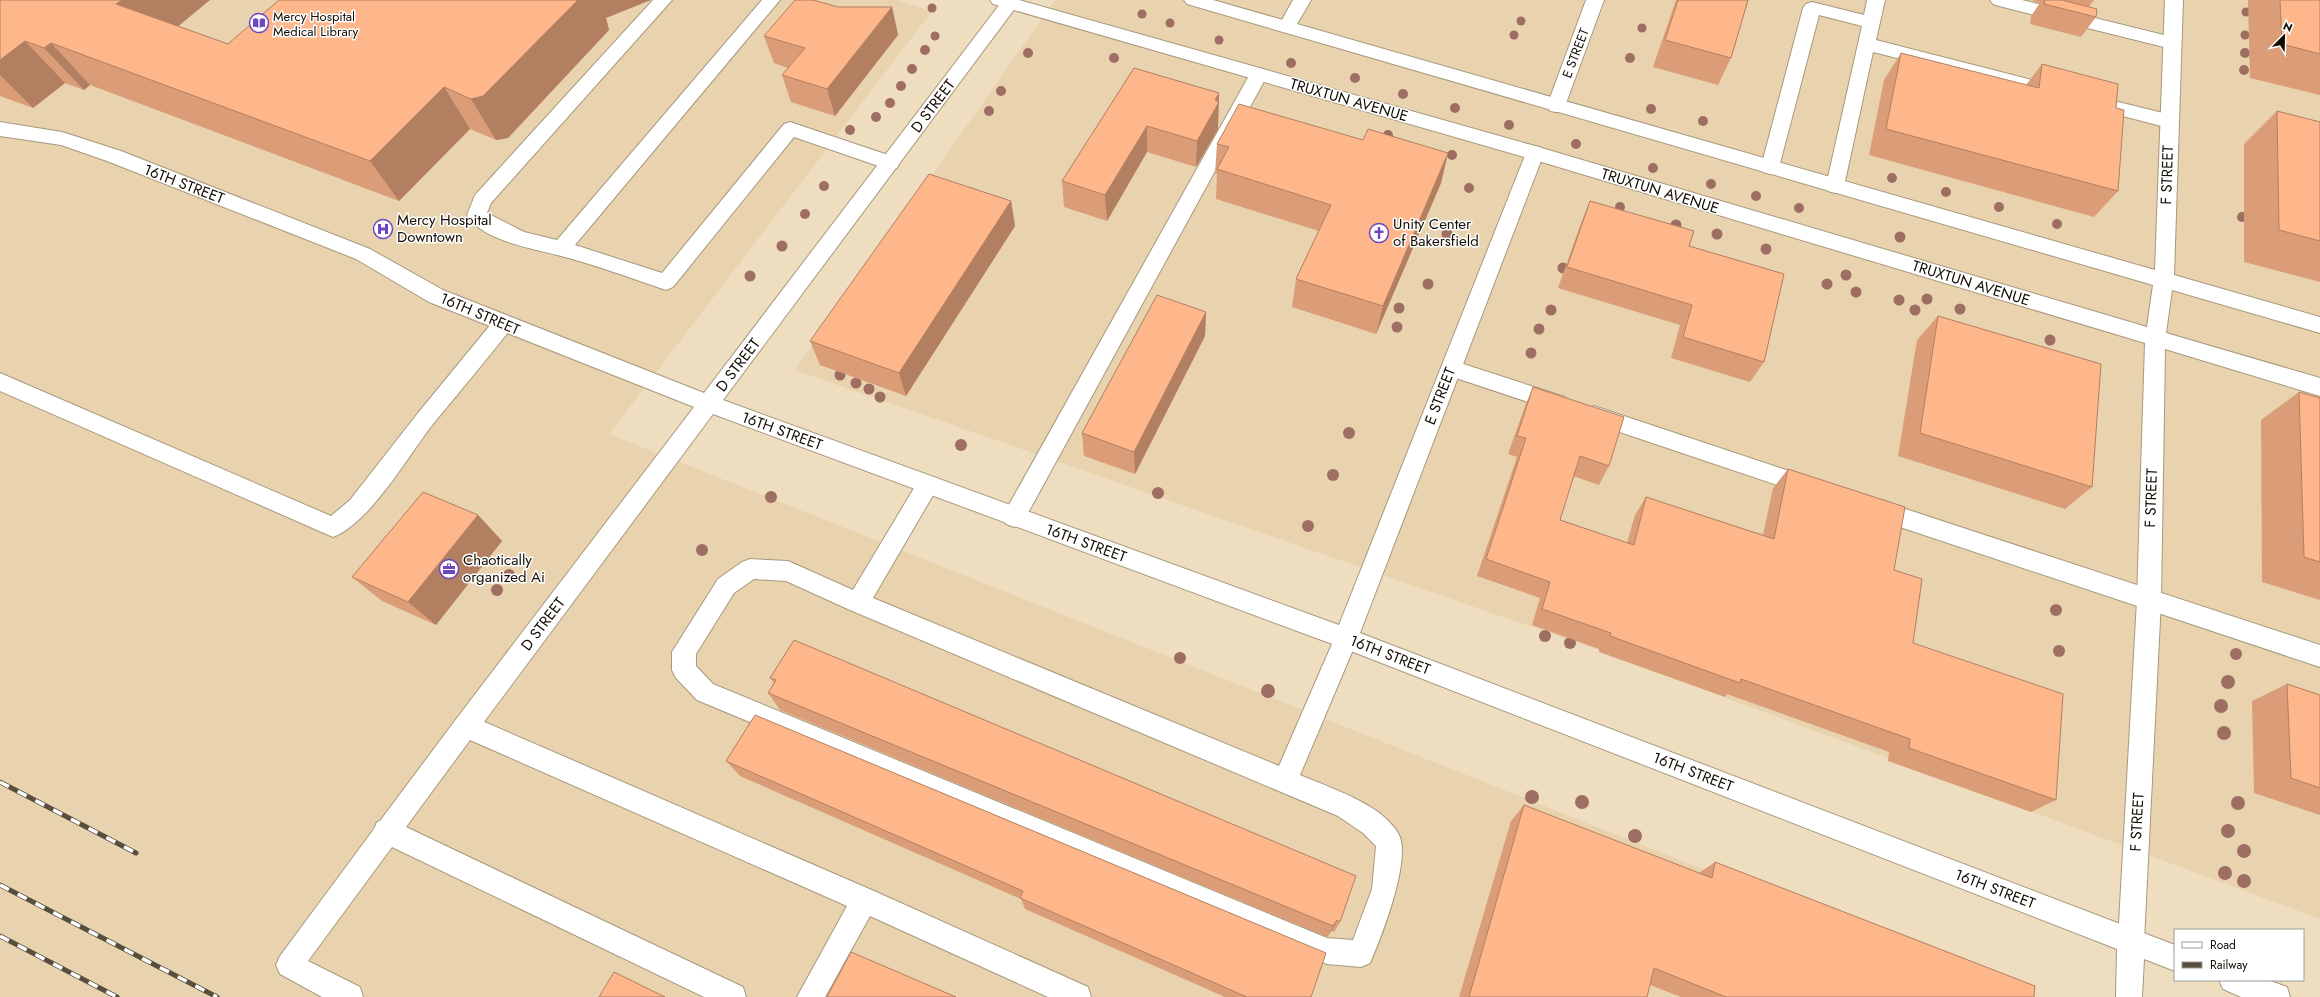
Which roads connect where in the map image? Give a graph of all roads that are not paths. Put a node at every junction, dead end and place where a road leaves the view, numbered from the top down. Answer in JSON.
{"nodes":[{"id":1,"x":664,"y":0,"type":"edge"},
{"id":2,"x":771,"y":0,"type":"edge"},
{"id":3,"x":1193,"y":0,"type":"edge"},
{"id":4,"x":1302,"y":0,"type":"edge"},
{"id":5,"x":1595,"y":0,"type":"edge"},
{"id":6,"x":1876,"y":0,"type":"edge"},
{"id":7,"x":1999,"y":0,"type":"edge"},
{"id":8,"x":2174,"y":0,"type":"edge"},
{"id":9,"x":1008,"y":1,"type":"edge"},
{"id":10,"x":1871,"y":22,"type":"junction"},
{"id":11,"x":1287,"y":27,"type":"junction"},
{"id":12,"x":2172,"y":43,"type":"junction"},
{"id":13,"x":1866,"y":44,"type":"junction"},
{"id":14,"x":1260,"y":74,"type":"junction"},
{"id":15,"x":1556,"y":106,"type":"junction"},
{"id":16,"x":2169,"y":121,"type":"junction"},
{"id":17,"x":0,"y":129,"type":"edge"},
{"id":18,"x":1535,"y":154,"type":"junction"},
{"id":19,"x":890,"y":163,"type":"junction"},
{"id":20,"x":1770,"y":167,"type":"junction"},
{"id":21,"x":1835,"y":186,"type":"junction"},
{"id":22,"x":561,"y":248,"type":"junction"},
{"id":23,"x":2164,"y":280,"type":"junction"},
{"id":24,"x":503,"y":324,"type":"junction"},
{"id":25,"x":2320,"y":325,"type":"edge"},
{"id":26,"x":2156,"y":338,"type":"junction"},
{"id":27,"x":1451,"y":368,"type":"junction"},
{"id":28,"x":0,"y":382,"type":"edge"},
{"id":29,"x":2320,"y":387,"type":"edge"},
{"id":30,"x":709,"y":404,"type":"junction"},
{"id":31,"x":928,"y":485,"type":"junction"},
{"id":32,"x":1830,"y":494,"type":"edge"},
{"id":33,"x":1853,"y":501,"type":"edge"},
{"id":34,"x":1014,"y":517,"type":"junction"},
{"id":35,"x":2148,"y":600,"type":"junction"},
{"id":36,"x":858,"y":603,"type":"junction"},
{"id":37,"x":1346,"y":638,"type":"junction"},
{"id":38,"x":2320,"y":656,"type":"edge"},
{"id":39,"x":466,"y":726,"type":"junction"},
{"id":40,"x":1285,"y":781,"type":"junction"},
{"id":41,"x":386,"y":832,"type":"junction"},
{"id":42,"x":865,"y":900,"type":"junction"},
{"id":43,"x":2131,"y":941,"type":"junction"},
{"id":44,"x":2174,"y":958,"type":"edge"},
{"id":45,"x":2235,"y":981,"type":"edge"},
{"id":46,"x":350,"y":997,"type":"edge"},
{"id":47,"x":733,"y":997,"type":"edge"},
{"id":48,"x":810,"y":997,"type":"edge"},
{"id":49,"x":1078,"y":997,"type":"edge"},
{"id":50,"x":2128,"y":997,"type":"edge"},
{"id":51,"x":2277,"y":997,"type":"edge"}],
"edges":[{"from":1,"to":22,"type":"street"},
{"from":2,"to":22,"type":"street"},
{"from":3,"to":11,"type":"street"},
{"from":4,"to":11,"type":"street"},
{"from":5,"to":15,"type":"street","name":"E STREET"},
{"from":6,"to":10,"type":"street"},
{"from":7,"to":12,"type":"street"},
{"from":8,"to":12,"type":"street","name":"F STREET"},
{"from":9,"to":14,"type":"street","name":"TRUXTUN AVENUE"},
{"from":9,"to":19,"type":"street","name":"D STREET"},
{"from":10,"to":13,"type":"street"},
{"from":10,"to":20,"type":"street"},
{"from":11,"to":15,"type":"street"},
{"from":12,"to":16,"type":"street","name":"F STREET"},
{"from":13,"to":16,"type":"street"},
{"from":13,"to":21,"type":"street"},
{"from":14,"to":18,"type":"street","name":"TRUXTUN AVENUE"},
{"from":14,"to":34,"type":"street"},
{"from":15,"to":20,"type":"street"},
{"from":16,"to":23,"type":"street","name":"F STREET"},
{"from":17,"to":24,"type":"street","name":"16TH STREET"},
{"from":18,"to":26,"type":"street","name":"TRUXTUN AVENUE"},
{"from":18,"to":27,"type":"street","name":"E STREET"},
{"from":19,"to":22,"type":"street"},
{"from":19,"to":30,"type":"street","name":"D STREET"},
{"from":20,"to":21,"type":"street"},
{"from":21,"to":23,"type":"street"},
{"from":23,"to":25,"type":"street"},
{"from":23,"to":26,"type":"street","name":"F STREET"},
{"from":24,"to":28,"type":"street"},
{"from":24,"to":30,"type":"street","name":"16TH STREET"},
{"from":26,"to":29,"type":"street","name":"TRUXTUN AVENUE"},
{"from":26,"to":35,"type":"street","name":"F STREET"},
{"from":27,"to":32,"type":"street"},
{"from":27,"to":37,"type":"street","name":"E STREET"},
{"from":30,"to":31,"type":"street","name":"16TH STREET"},
{"from":30,"to":39,"type":"street","name":"D STREET"},
{"from":31,"to":34,"type":"street","name":"16TH STREET"},
{"from":31,"to":36,"type":"street"},
{"from":33,"to":35,"type":"street"},
{"from":34,"to":37,"type":"street","name":"16TH STREET"},
{"from":35,"to":38,"type":"street"},
{"from":35,"to":43,"type":"street","name":"F STREET"},
{"from":36,"to":40,"type":"street"},
{"from":36,"to":40,"type":"street"},
{"from":37,"to":40,"type":"street","name":"E STREET"},
{"from":37,"to":43,"type":"street","name":"16TH STREET"},
{"from":39,"to":41,"type":"street","name":"D STREET"},
{"from":39,"to":42,"type":"street"},
{"from":41,"to":46,"type":"street","name":"D STREET"},
{"from":41,"to":47,"type":"street"},
{"from":42,"to":48,"type":"street"},
{"from":42,"to":49,"type":"street"},
{"from":43,"to":44,"type":"street","name":"16TH STREET"},
{"from":43,"to":50,"type":"street","name":"F STREET"},
{"from":45,"to":51,"type":"street"}]}
